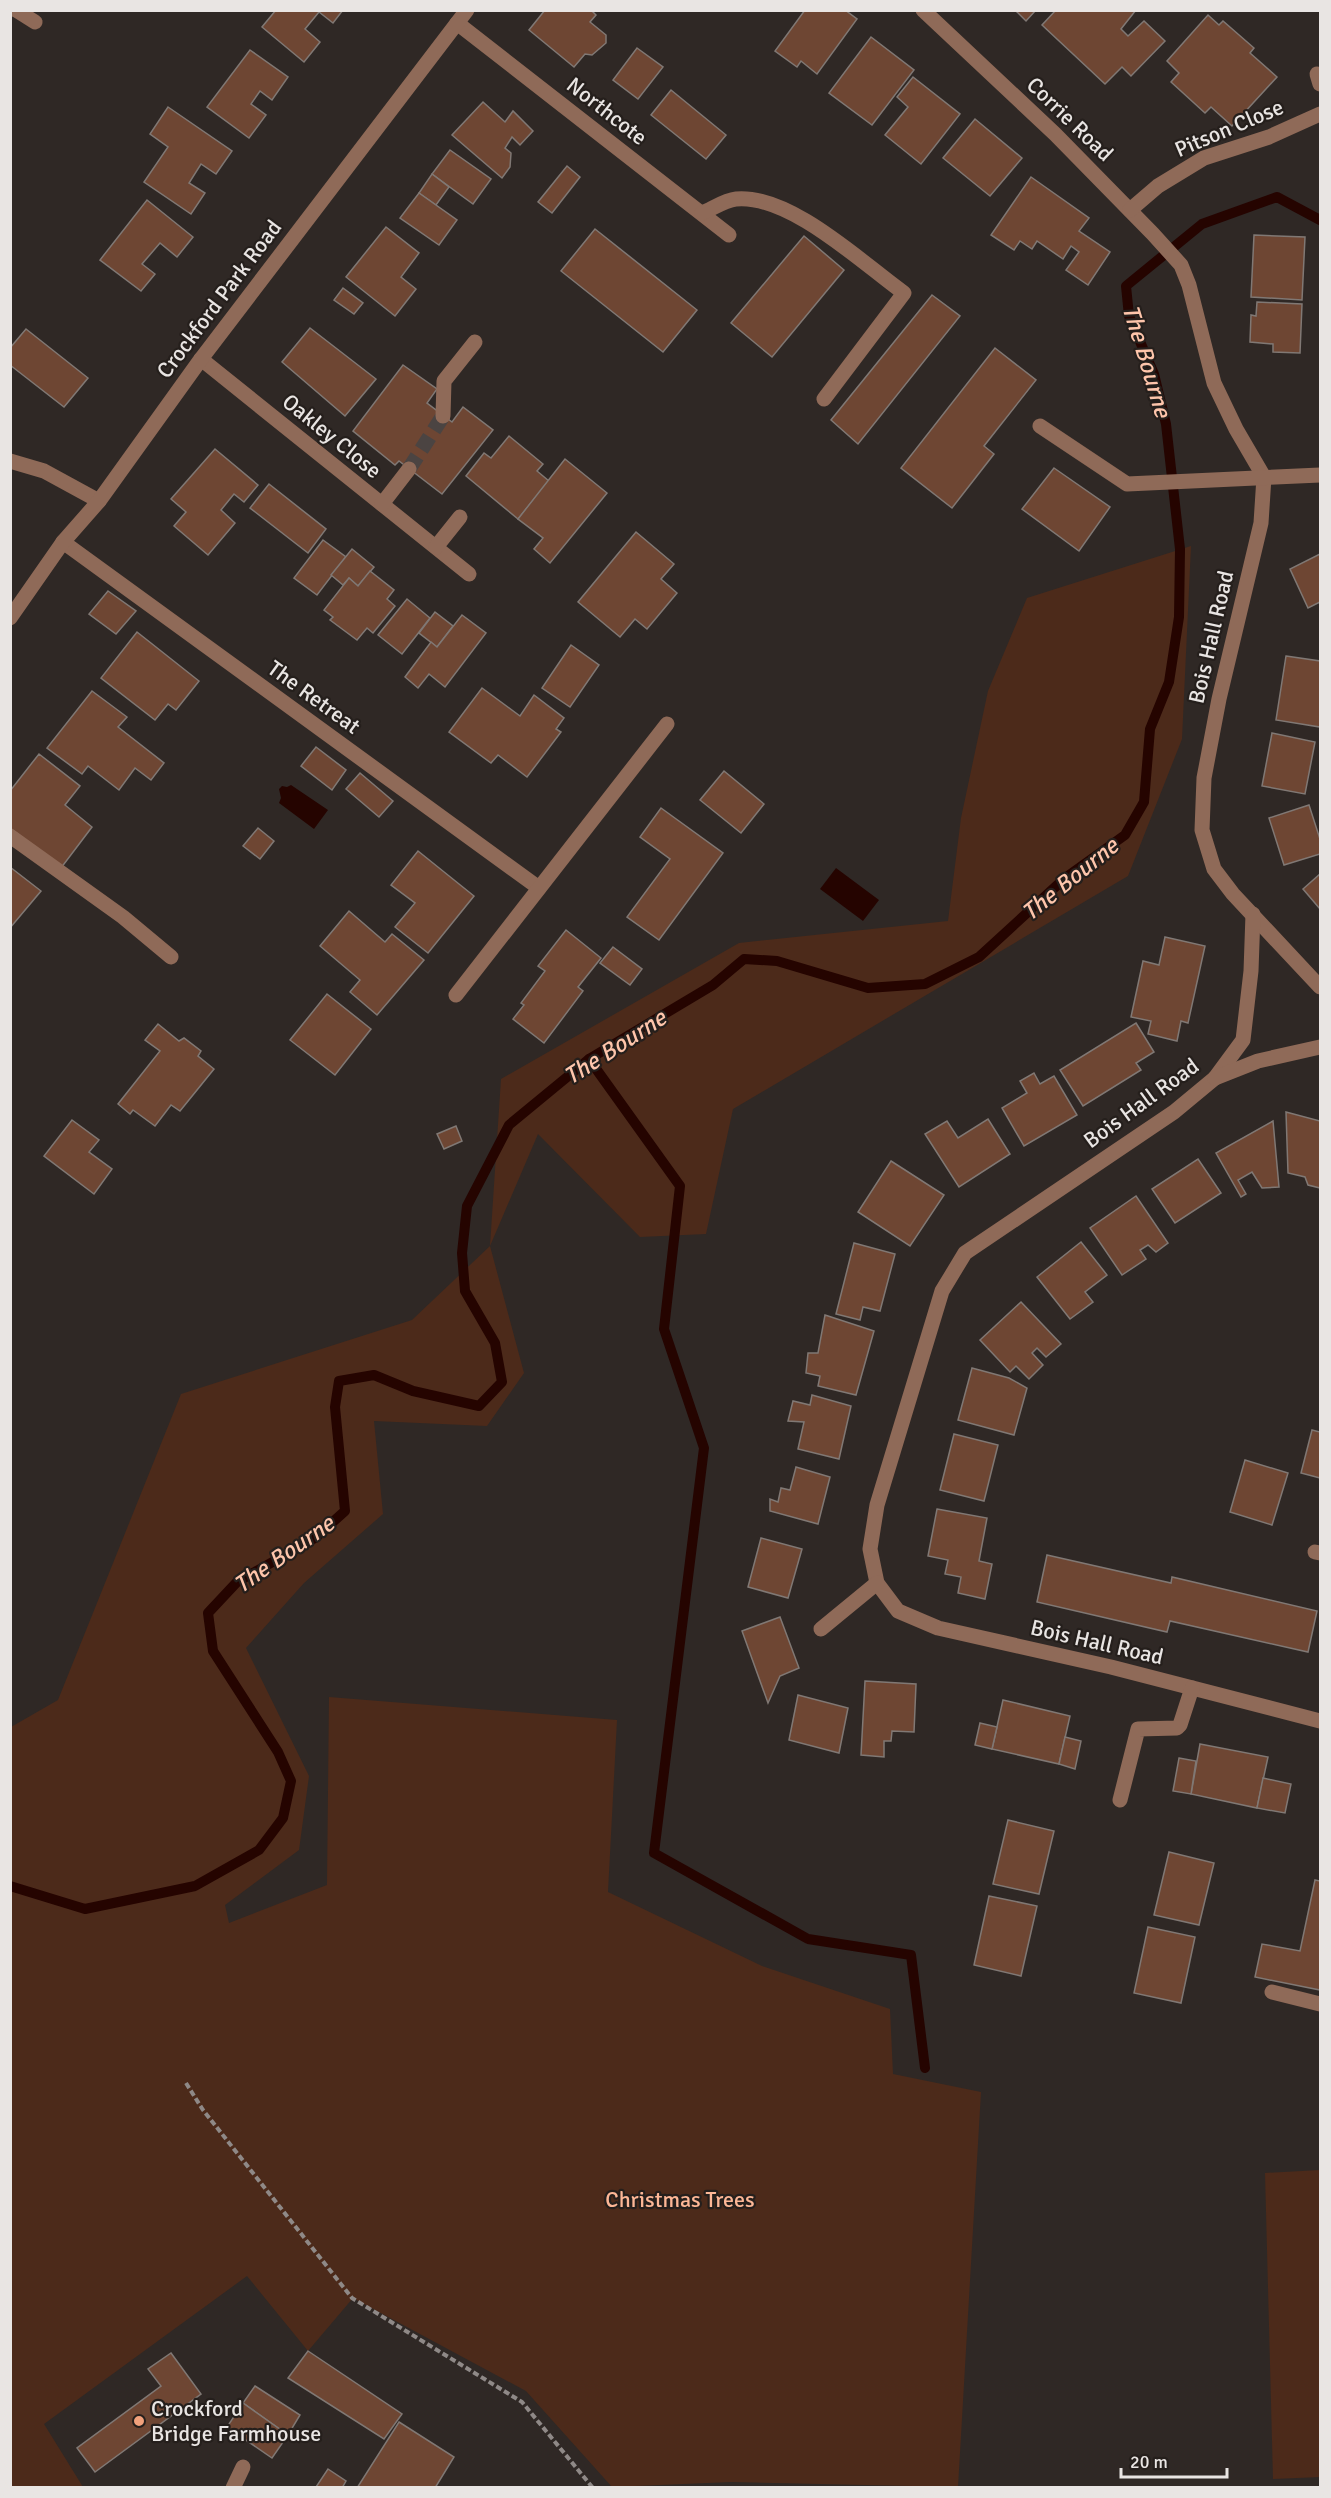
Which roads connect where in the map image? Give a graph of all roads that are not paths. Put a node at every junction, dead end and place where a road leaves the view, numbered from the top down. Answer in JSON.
{"nodes":[{"id":1,"x":16,"y":10,"type":"edge"},
{"id":2,"x":923,"y":10,"type":"edge"},
{"id":3,"x":462,"y":17,"type":"edge"},
{"id":4,"x":35,"y":22,"type":"dead end"},
{"id":5,"x":1320,"y":114,"type":"edge"},
{"id":6,"x":1130,"y":210,"type":"junction"},
{"id":7,"x":702,"y":213,"type":"junction"},
{"id":8,"x":729,"y":235,"type":"dead end"},
{"id":9,"x":474,"y":342,"type":"dead end"},
{"id":10,"x":201,"y":359,"type":"junction"},
{"id":11,"x":824,"y":399,"type":"dead end"},
{"id":12,"x":443,"y":416,"type":"tunnel mouth"},
{"id":13,"x":1040,"y":426,"type":"dead end"},
{"id":14,"x":10,"y":462,"type":"edge"},
{"id":15,"x":409,"y":469,"type":"tunnel mouth"},
{"id":16,"x":1320,"y":475,"type":"edge"},
{"id":17,"x":1264,"y":477,"type":"junction"},
{"id":18,"x":99,"y":501,"type":"junction"},
{"id":19,"x":382,"y":504,"type":"junction"},
{"id":20,"x":460,"y":517,"type":"dead end"},
{"id":21,"x":63,"y":542,"type":"junction"},
{"id":22,"x":436,"y":547,"type":"junction"},
{"id":23,"x":469,"y":574,"type":"dead end"},
{"id":24,"x":10,"y":618,"type":"edge"},
{"id":25,"x":667,"y":724,"type":"dead end"},
{"id":26,"x":10,"y":836,"type":"edge"},
{"id":27,"x":539,"y":888,"type":"junction"},
{"id":28,"x":1253,"y":914,"type":"junction"},
{"id":29,"x":171,"y":957,"type":"dead end"},
{"id":30,"x":1320,"y":987,"type":"edge"},
{"id":31,"x":456,"y":995,"type":"dead end"},
{"id":32,"x":1320,"y":1047,"type":"edge"},
{"id":33,"x":1215,"y":1078,"type":"junction"},
{"id":34,"x":877,"y":1583,"type":"junction"},
{"id":35,"x":821,"y":1629,"type":"dead end"},
{"id":36,"x":1192,"y":1688,"type":"junction"},
{"id":37,"x":1320,"y":1720,"type":"edge"},
{"id":38,"x":1119,"y":1800,"type":"dead end"},
{"id":39,"x":1272,"y":1992,"type":"dead end"},
{"id":40,"x":1320,"y":2004,"type":"edge"},
{"id":41,"x":243,"y":2467,"type":"dead end"},
{"id":42,"x":232,"y":2487,"type":"edge"}],
"edges":[{"from":1,"to":4,"type":"street"},
{"from":2,"to":6,"type":"street","name":"Corrie Road"},
{"from":3,"to":7,"type":"street","name":"Northcote"},
{"from":3,"to":10,"type":"street","name":"Crockford Park Road"},
{"from":5,"to":6,"type":"street","name":"Pitson Close"},
{"from":6,"to":17,"type":"street","name":"Corrie Road"},
{"from":7,"to":8,"type":"street","name":"Northcote"},
{"from":7,"to":11,"type":"street"},
{"from":9,"to":12,"type":"street"},
{"from":10,"to":18,"type":"street","name":"Crockford Park Road"},
{"from":10,"to":19,"type":"street","name":"Oakley Close"},
{"from":13,"to":17,"type":"street"},
{"from":14,"to":18,"type":"street"},
{"from":15,"to":19,"type":"street"},
{"from":16,"to":17,"type":"street"},
{"from":17,"to":28,"type":"street","name":"Bois Hall Road"},
{"from":18,"to":21,"type":"street","name":"Crockford Park Road"},
{"from":19,"to":22,"type":"street","name":"Oakley Close"},
{"from":20,"to":22,"type":"street"},
{"from":21,"to":24,"type":"street","name":"Crockford Park Road"},
{"from":21,"to":27,"type":"street","name":"The Retreat"},
{"from":22,"to":23,"type":"street","name":"Oakley Close"},
{"from":25,"to":27,"type":"street"},
{"from":26,"to":29,"type":"street"},
{"from":27,"to":31,"type":"street"},
{"from":28,"to":30,"type":"street"},
{"from":28,"to":33,"type":"street","name":"Bois Hall Road"},
{"from":32,"to":33,"type":"street"},
{"from":33,"to":34,"type":"street","name":"Bois Hall Road"},
{"from":34,"to":35,"type":"street"},
{"from":34,"to":36,"type":"street","name":"Bois Hall Road"},
{"from":36,"to":37,"type":"street","name":"Bois Hall Road"},
{"from":36,"to":38,"type":"street"},
{"from":39,"to":40,"type":"street"},
{"from":41,"to":42,"type":"street"}]}
